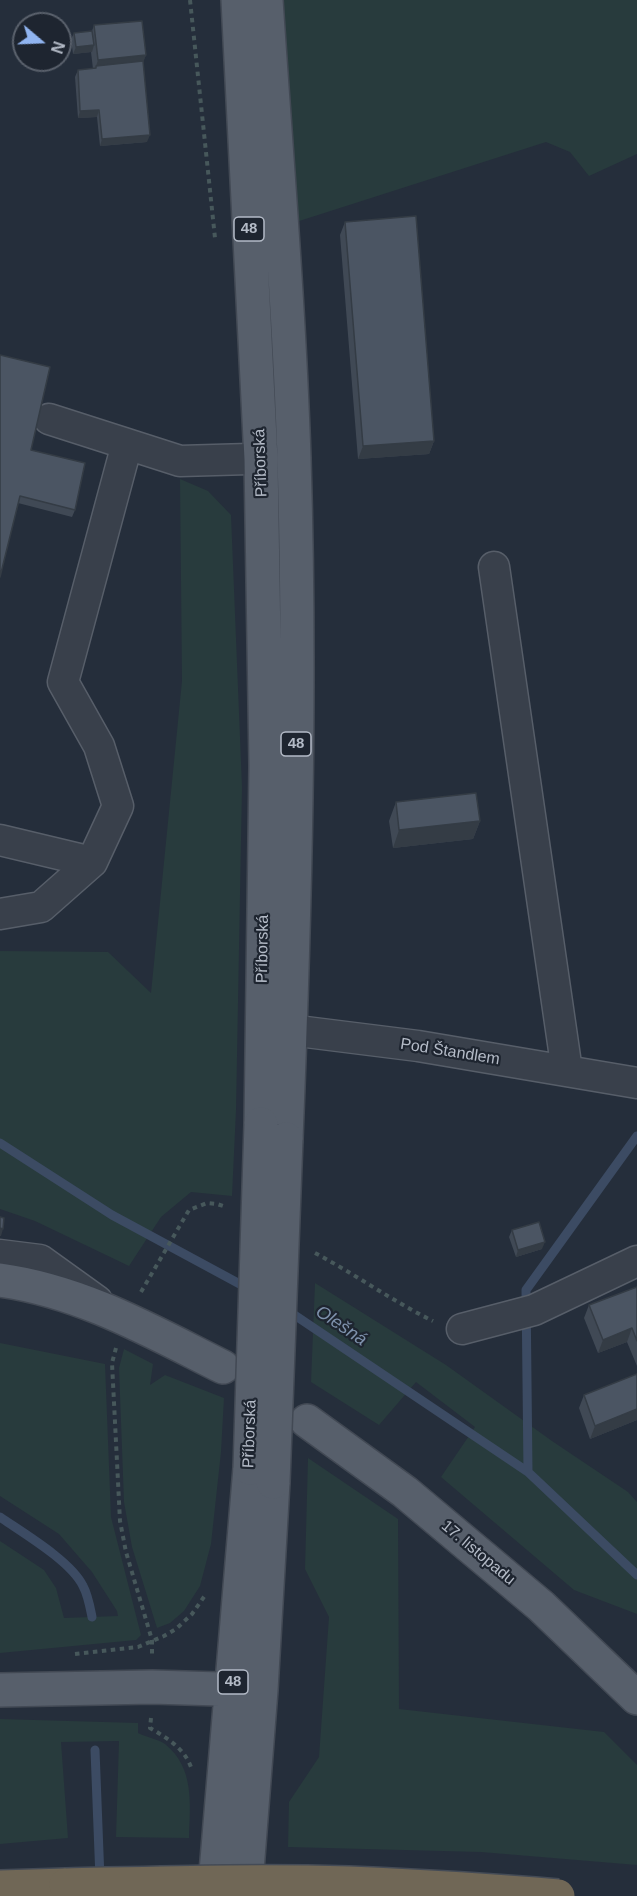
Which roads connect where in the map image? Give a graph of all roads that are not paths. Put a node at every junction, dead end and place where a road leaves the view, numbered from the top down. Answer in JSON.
{"nodes":[{"id":1,"x":238,"y":0,"type":"edge"},
{"id":2,"x":266,"y":0,"type":"edge"},
{"id":3,"x":49,"y":419,"type":"dead end"},
{"id":4,"x":127,"y":444,"type":"junction"},
{"id":5,"x":294,"y":458,"type":"junction"},
{"id":6,"x":261,"y":459,"type":"junction"},
{"id":7,"x":494,"y":567,"type":"dead end"},
{"id":8,"x":0,"y":840,"type":"edge"},
{"id":9,"x":92,"y":862,"type":"junction"},
{"id":10,"x":0,"y":914,"type":"edge"},
{"id":11,"x":276,"y":1029,"type":"junction"},
{"id":12,"x":567,"y":1071,"type":"junction"},
{"id":13,"x":637,"y":1083,"type":"edge"},
{"id":14,"x":0,"y":1255,"type":"edge"},
{"id":15,"x":637,"y":1261,"type":"edge"},
{"id":16,"x":0,"y":1280,"type":"edge"},
{"id":17,"x":121,"y":1316,"type":"junction"},
{"id":18,"x":462,"y":1329,"type":"road end"},
{"id":19,"x":223,"y":1367,"type":"dead end"},
{"id":20,"x":307,"y":1421,"type":"dead end"},
{"id":21,"x":247,"y":1689,"type":"junction"},
{"id":22,"x":0,"y":1690,"type":"edge"},
{"id":23,"x":637,"y":1698,"type":"edge"},
{"id":24,"x":0,"y":1887,"type":"edge"},
{"id":25,"x":214,"y":1896,"type":"edge"},
{"id":26,"x":246,"y":1896,"type":"edge"},
{"id":27,"x":558,"y":1896,"type":"edge"}],
"edges":[{"from":1,"to":6,"type":"main road","name":"Příborská","number":"48"},
{"from":2,"to":5,"type":"main road","name":"Příborská","number":"48"},
{"from":3,"to":4,"type":"street"},
{"from":4,"to":6,"type":"street"},
{"from":4,"to":9,"type":"street"},
{"from":5,"to":6,"type":"street"},
{"from":5,"to":11,"type":"main road","name":"Příborská","number":"48"},
{"from":6,"to":11,"type":"main road","name":"Příborská","number":"48"},
{"from":7,"to":12,"type":"street"},
{"from":8,"to":9,"type":"street"},
{"from":9,"to":10,"type":"street"},
{"from":11,"to":12,"type":"street","name":"Pod Štandlem"},
{"from":11,"to":21,"type":"main road","name":"Příborská","number":"48","bridge":true},
{"from":12,"to":13,"type":"street","name":"Pod Štandlem"},
{"from":14,"to":17,"type":"street"},
{"from":15,"to":18,"type":"street"},
{"from":16,"to":17,"type":"main road"},
{"from":17,"to":19,"type":"main road"},
{"from":20,"to":23,"type":"main road","name":"17. listopadu"},
{"from":21,"to":22,"type":"main road"},
{"from":21,"to":25,"type":"main road","name":"Příborská","number":"48"},
{"from":21,"to":26,"type":"main road","name":"Příborská","number":"48"},
{"from":24,"to":27,"type":"highway","bridge":true}]}
